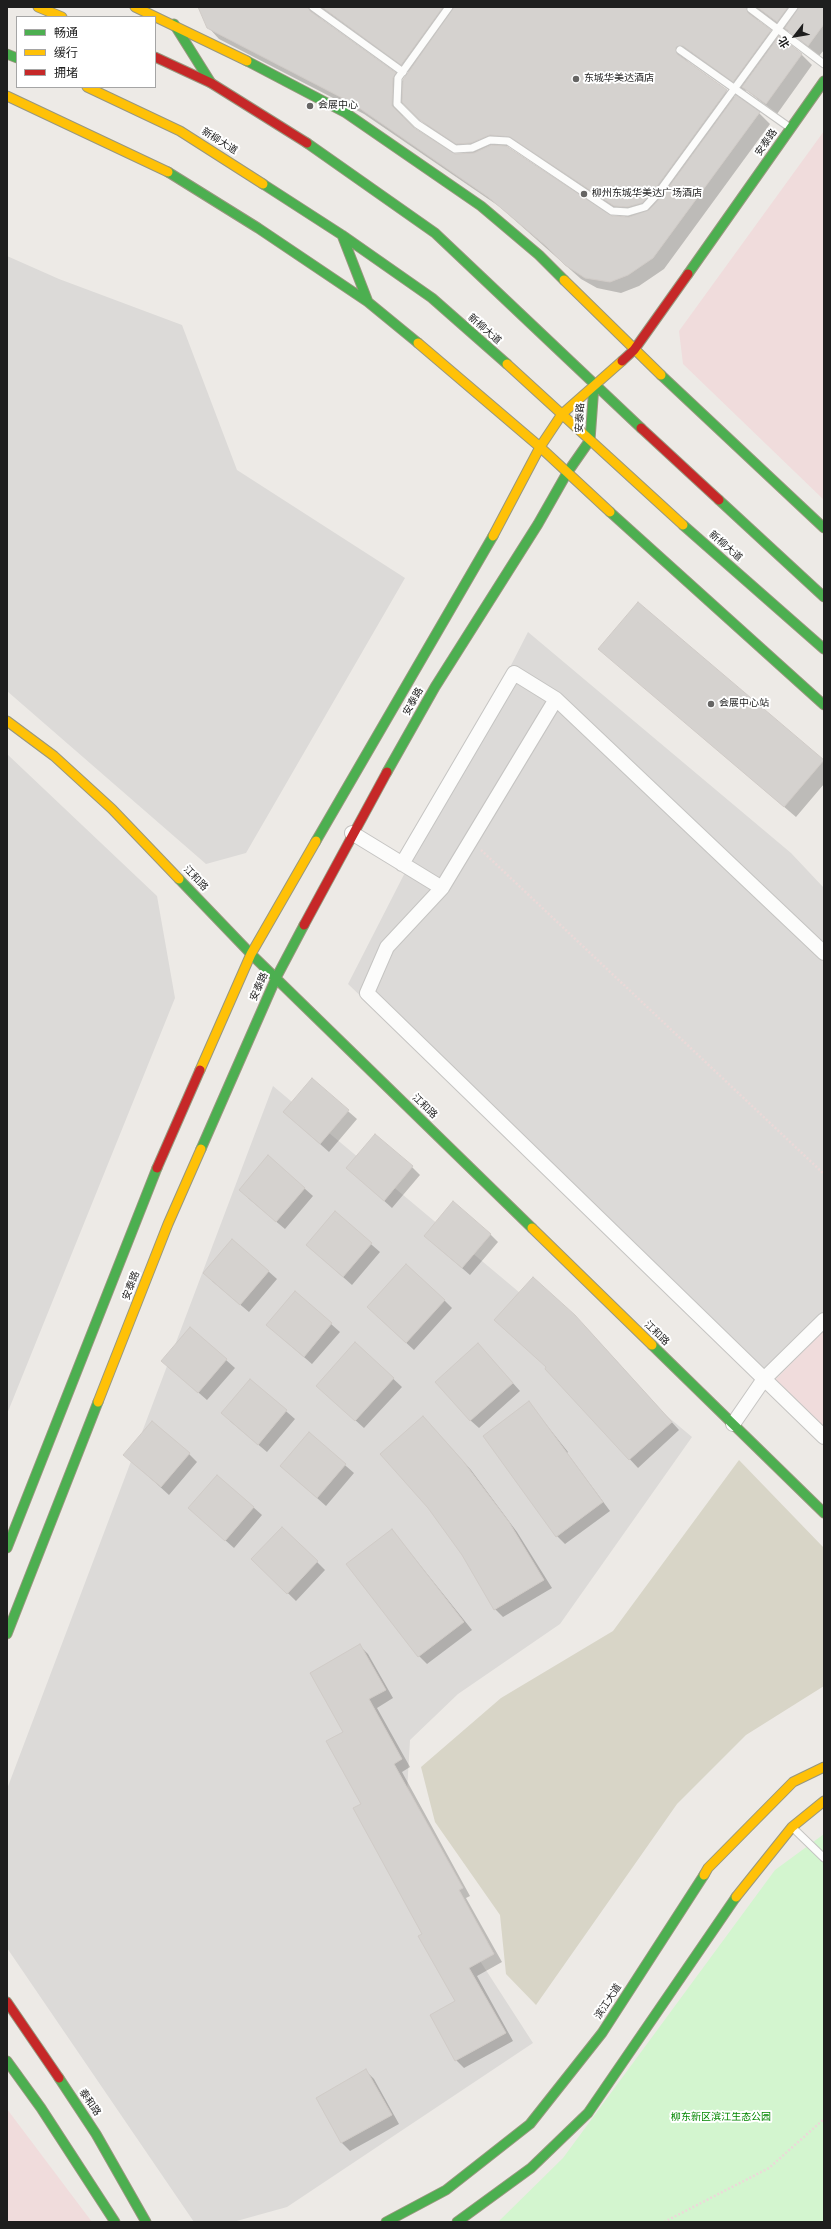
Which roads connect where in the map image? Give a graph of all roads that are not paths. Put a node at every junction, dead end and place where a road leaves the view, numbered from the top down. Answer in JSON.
{"nodes":[{"id":1,"x":38,"y":7,"type":"edge"},
{"id":2,"x":313,"y":7,"type":"edge"},
{"id":3,"x":449,"y":7,"type":"edge"},
{"id":4,"x":794,"y":7,"type":"edge"},
{"id":5,"x":141,"y":8,"type":"edge"},
{"id":6,"x":751,"y":9,"type":"dead end"},
{"id":7,"x":60,"y":16,"type":"edge"},
{"id":8,"x":174,"y":24,"type":"junction"},
{"id":9,"x":778,"y":29,"type":"junction"},
{"id":10,"x":680,"y":50,"type":"dead end"},
{"id":11,"x":156,"y":57,"type":"edge"},
{"id":12,"x":824,"y":64,"type":"edge"},
{"id":13,"x":403,"y":72,"type":"junction"},
{"id":14,"x":824,"y":81,"type":"edge"},
{"id":15,"x":211,"y":83,"type":"junction"},
{"id":16,"x":89,"y":88,"type":"edge"},
{"id":17,"x":735,"y":88,"type":"junction"},
{"id":18,"x":7,"y":96,"type":"edge"},
{"id":19,"x":790,"y":129,"type":"junction"},
{"id":20,"x":342,"y":235,"type":"junction"},
{"id":21,"x":368,"y":302,"type":"junction"},
{"id":22,"x":634,"y":350,"type":"junction"},
{"id":23,"x":594,"y":385,"type":"junction"},
{"id":24,"x":562,"y":414,"type":"junction"},
{"id":25,"x":590,"y":440,"type":"junction"},
{"id":26,"x":540,"y":447,"type":"junction"},
{"id":27,"x":567,"y":473,"type":"junction"},
{"id":28,"x":824,"y":528,"type":"edge"},
{"id":29,"x":824,"y":597,"type":"edge"},
{"id":30,"x":824,"y":649,"type":"edge"},
{"id":31,"x":556,"y":699,"type":"junction"},
{"id":32,"x":824,"y":705,"type":"edge"},
{"id":33,"x":7,"y":721,"type":"edge"},
{"id":34,"x":352,"y":833,"type":"junction"},
{"id":35,"x":402,"y":864,"type":"junction"},
{"id":36,"x":442,"y":888,"type":"junction"},
{"id":37,"x":824,"y":953,"type":"edge"},
{"id":38,"x":251,"y":954,"type":"junction"},
{"id":39,"x":276,"y":978,"type":"junction"},
{"id":40,"x":824,"y":1320,"type":"edge"},
{"id":41,"x":764,"y":1379,"type":"junction"},
{"id":42,"x":733,"y":1424,"type":"junction"},
{"id":43,"x":824,"y":1437,"type":"edge"},
{"id":44,"x":824,"y":1513,"type":"edge"},
{"id":45,"x":7,"y":1548,"type":"edge"},
{"id":46,"x":7,"y":1634,"type":"edge"},
{"id":47,"x":824,"y":1767,"type":"edge"},
{"id":48,"x":824,"y":1801,"type":"edge"},
{"id":49,"x":792,"y":1826,"type":"junction"},
{"id":50,"x":824,"y":1858,"type":"edge"},
{"id":51,"x":7,"y":2002,"type":"edge"},
{"id":52,"x":7,"y":2062,"type":"edge"},
{"id":53,"x":115,"y":2222,"type":"edge"},
{"id":54,"x":146,"y":2222,"type":"edge"},
{"id":55,"x":386,"y":2222,"type":"edge"},
{"id":56,"x":457,"y":2222,"type":"edge"}],
"edges":[{"from":1,"to":7,"type":"main road"},
{"from":2,"to":13,"type":"lane"},
{"from":3,"to":13,"type":"lane"},
{"from":4,"to":9,"type":"lane"},
{"from":5,"to":8,"type":"main road"},
{"from":6,"to":9,"type":"lane"},
{"from":8,"to":15,"type":"main road"},
{"from":8,"to":22,"type":"main road"},
{"from":9,"to":12,"type":"lane"},
{"from":9,"to":17,"type":"lane"},
{"from":10,"to":17,"type":"lane"},
{"from":11,"to":15,"type":"main road"},
{"from":13,"to":17,"type":"lane"},
{"from":14,"to":19,"type":"main road","name":"安泰路"},
{"from":15,"to":23,"type":"main road"},
{"from":16,"to":20,"type":"main road","name":"新柳大道"},
{"from":17,"to":19,"type":"lane"},
{"from":18,"to":21,"type":"main road"},
{"from":19,"to":22,"type":"main road","name":"安泰路"},
{"from":20,"to":21,"type":"main road"},
{"from":20,"to":24,"type":"main road","name":"新柳大道"},
{"from":21,"to":26,"type":"main road"},
{"from":22,"to":23,"type":"main road","name":"安泰路"},
{"from":22,"to":28,"type":"main road"},
{"from":23,"to":24,"type":"main road","name":"安泰路"},
{"from":23,"to":25,"type":"main road","name":"安泰路"},
{"from":23,"to":29,"type":"main road"},
{"from":24,"to":25,"type":"main road","name":"新柳大道"},
{"from":24,"to":26,"type":"main road","name":"安泰路"},
{"from":25,"to":27,"type":"main road","name":"安泰路"},
{"from":25,"to":30,"type":"main road","name":"新柳大道"},
{"from":26,"to":27,"type":"main road"},
{"from":26,"to":38,"type":"main road","name":"安泰路"},
{"from":27,"to":32,"type":"main road"},
{"from":27,"to":34,"type":"main road","name":"安泰路"},
{"from":31,"to":35,"type":"street"},
{"from":31,"to":36,"type":"street"},
{"from":31,"to":37,"type":"street"},
{"from":33,"to":38,"type":"main road","name":"江和路"},
{"from":34,"to":35,"type":"street"},
{"from":34,"to":39,"type":"main road","name":"安泰路"},
{"from":35,"to":36,"type":"street"},
{"from":36,"to":41,"type":"street"},
{"from":38,"to":39,"type":"main road","name":"江和路"},
{"from":38,"to":45,"type":"main road","name":"安泰路"},
{"from":39,"to":42,"type":"main road","name":"江和路"},
{"from":39,"to":46,"type":"main road","name":"安泰路"},
{"from":40,"to":41,"type":"street"},
{"from":41,"to":42,"type":"street"},
{"from":41,"to":43,"type":"street"},
{"from":42,"to":44,"type":"main road","name":"江和路"},
{"from":47,"to":55,"type":"main road","name":"滨江大道"},
{"from":48,"to":49,"type":"main road"},
{"from":49,"to":50,"type":"lane"},
{"from":49,"to":56,"type":"main road"},
{"from":51,"to":54,"type":"main road","name":"泰和路"},
{"from":52,"to":53,"type":"main road"}]}
